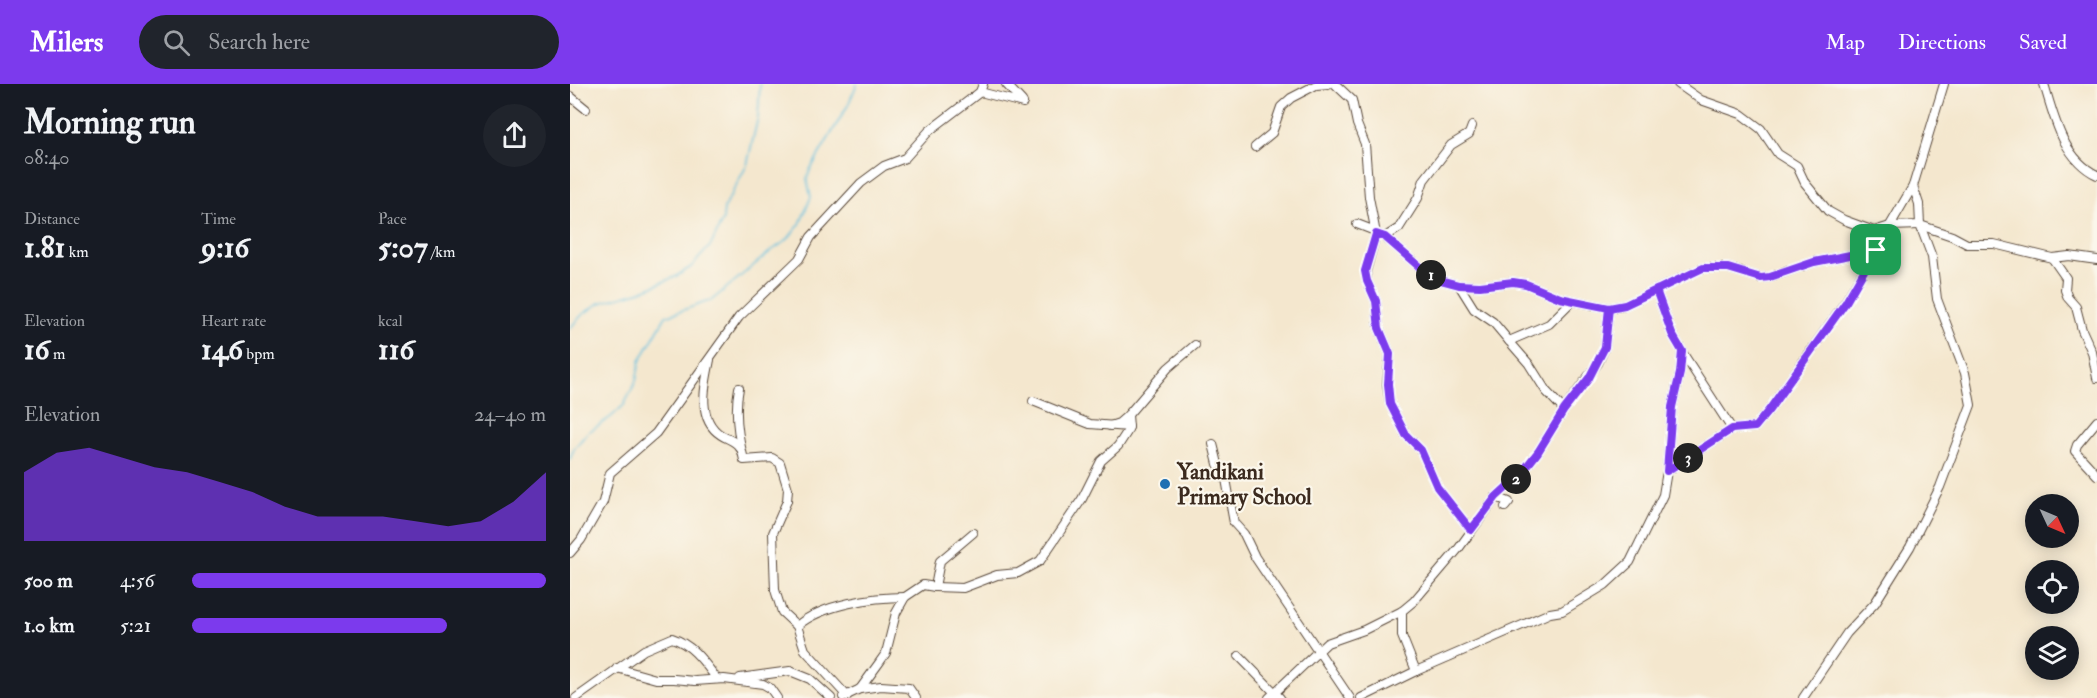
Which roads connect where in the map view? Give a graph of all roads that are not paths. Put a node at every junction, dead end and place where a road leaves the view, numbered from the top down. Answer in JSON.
{"nodes":[{"id":1,"x":1006,"y":84,"type":"edge"},
{"id":2,"x":1328,"y":84,"type":"edge"},
{"id":3,"x":1335,"y":84,"type":"edge"},
{"id":4,"x":1678,"y":84,"type":"edge"},
{"id":5,"x":1944,"y":84,"type":"edge"},
{"id":6,"x":2044,"y":84,"type":"edge"},
{"id":7,"x":1304,"y":87,"type":"edge"},
{"id":8,"x":982,"y":88,"type":"edge"},
{"id":9,"x":570,"y":96,"type":"edge"},
{"id":10,"x":586,"y":109,"type":"dead end"},
{"id":11,"x":1472,"y":126,"type":"dead end"},
{"id":12,"x":1255,"y":147,"type":"dead end"},
{"id":13,"x":2097,"y":175,"type":"edge"},
{"id":14,"x":1913,"y":186,"type":"junction"},
{"id":15,"x":1358,"y":224,"type":"dead end"},
{"id":16,"x":1920,"y":225,"type":"junction"},
{"id":17,"x":1890,"y":226,"type":"junction"},
{"id":18,"x":1376,"y":233,"type":"junction"},
{"id":19,"x":1385,"y":237,"type":"junction"},
{"id":20,"x":1876,"y":250,"type":"junction"},
{"id":21,"x":2052,"y":258,"type":"junction"},
{"id":22,"x":2097,"y":260,"type":"edge"},
{"id":23,"x":1459,"y":285,"type":"junction"},
{"id":24,"x":1656,"y":290,"type":"junction"},
{"id":25,"x":1572,"y":301,"type":"junction"},
{"id":26,"x":1609,"y":308,"type":"junction"},
{"id":27,"x":1509,"y":341,"type":"junction"},
{"id":28,"x":1195,"y":345,"type":"dead end"},
{"id":29,"x":1682,"y":351,"type":"junction"},
{"id":30,"x":711,"y":356,"type":"junction"},
{"id":31,"x":2097,"y":378,"type":"edge"},
{"id":32,"x":739,"y":388,"type":"dead end"},
{"id":33,"x":1033,"y":401,"type":"dead end"},
{"id":34,"x":1564,"y":410,"type":"junction"},
{"id":35,"x":1128,"y":415,"type":"junction"},
{"id":36,"x":2097,"y":421,"type":"edge"},
{"id":37,"x":1110,"y":426,"type":"junction"},
{"id":38,"x":1130,"y":428,"type":"junction"},
{"id":39,"x":1732,"y":429,"type":"junction"},
{"id":40,"x":1213,"y":444,"type":"dead end"},
{"id":41,"x":741,"y":449,"type":"junction"},
{"id":42,"x":1667,"y":471,"type":"junction"},
{"id":43,"x":2097,"y":476,"type":"edge"},
{"id":44,"x":1496,"y":497,"type":"junction"},
{"id":45,"x":1505,"y":507,"type":"dead end"},
{"id":46,"x":1471,"y":530,"type":"junction"},
{"id":47,"x":974,"y":534,"type":"dead end"},
{"id":48,"x":570,"y":553,"type":"edge"},
{"id":49,"x":934,"y":587,"type":"junction"},
{"id":50,"x":905,"y":597,"type":"junction"},
{"id":51,"x":1402,"y":611,"type":"junction"},
{"id":52,"x":797,"y":626,"type":"junction"},
{"id":53,"x":1318,"y":651,"type":"junction"},
{"id":54,"x":1239,"y":656,"type":"dead end"},
{"id":55,"x":617,"y":669,"type":"junction"},
{"id":56,"x":1416,"y":671,"type":"junction"},
{"id":57,"x":717,"y":679,"type":"junction"},
{"id":58,"x":728,"y":679,"type":"junction"},
{"id":59,"x":860,"y":689,"type":"junction"},
{"id":60,"x":1271,"y":695,"type":"edge"},
{"id":61,"x":844,"y":697,"type":"edge"},
{"id":62,"x":576,"y":698,"type":"edge"},
{"id":63,"x":777,"y":698,"type":"edge"},
{"id":64,"x":831,"y":698,"type":"edge"},
{"id":65,"x":916,"y":698,"type":"edge"},
{"id":66,"x":1280,"y":698,"type":"edge"},
{"id":67,"x":1350,"y":698,"type":"edge"},
{"id":68,"x":1361,"y":698,"type":"edge"},
{"id":69,"x":1803,"y":698,"type":"edge"}],
"edges":[{"from":1,"to":8,"type":"street"},
{"from":2,"to":7,"type":"street"},
{"from":3,"to":18,"type":"street"},
{"from":4,"to":17,"type":"street"},
{"from":5,"to":14,"type":"street"},
{"from":6,"to":13,"type":"street"},
{"from":7,"to":12,"type":"street"},
{"from":8,"to":30,"type":"street"},
{"from":9,"to":10,"type":"street"},
{"from":11,"to":19,"type":"street"},
{"from":14,"to":16,"type":"street"},
{"from":14,"to":17,"type":"street"},
{"from":15,"to":18,"type":"street"},
{"from":16,"to":17,"type":"street"},
{"from":16,"to":21,"type":"street"},
{"from":16,"to":69,"type":"street"},
{"from":17,"to":20,"type":"street"},
{"from":18,"to":19,"type":"street"},
{"from":18,"to":46,"type":"street"},
{"from":19,"to":23,"type":"street"},
{"from":20,"to":24,"type":"street"},
{"from":20,"to":39,"type":"street"},
{"from":21,"to":22,"type":"street"},
{"from":21,"to":31,"type":"street"},
{"from":23,"to":25,"type":"street"},
{"from":23,"to":27,"type":"street"},
{"from":24,"to":26,"type":"street"},
{"from":24,"to":29,"type":"street"},
{"from":25,"to":26,"type":"street"},
{"from":25,"to":27,"type":"street"},
{"from":26,"to":34,"type":"street"},
{"from":27,"to":34,"type":"street"},
{"from":28,"to":35,"type":"street"},
{"from":29,"to":39,"type":"street"},
{"from":29,"to":42,"type":"street"},
{"from":30,"to":41,"type":"street"},
{"from":30,"to":48,"type":"street"},
{"from":32,"to":41,"type":"street"},
{"from":33,"to":37,"type":"street"},
{"from":34,"to":44,"type":"street"},
{"from":35,"to":37,"type":"street"},
{"from":35,"to":38,"type":"street"},
{"from":36,"to":43,"type":"street"},
{"from":37,"to":38,"type":"street"},
{"from":38,"to":49,"type":"street"},
{"from":39,"to":42,"type":"street"},
{"from":40,"to":53,"type":"street"},
{"from":41,"to":52,"type":"street"},
{"from":42,"to":56,"type":"street"},
{"from":44,"to":45,"type":"street"},
{"from":44,"to":46,"type":"street"},
{"from":46,"to":51,"type":"street"},
{"from":47,"to":49,"type":"street"},
{"from":49,"to":50,"type":"street"},
{"from":50,"to":52,"type":"street"},
{"from":50,"to":59,"type":"street"},
{"from":51,"to":53,"type":"street"},
{"from":51,"to":56,"type":"street"},
{"from":52,"to":61,"type":"street"},
{"from":53,"to":60,"type":"street"},
{"from":53,"to":67,"type":"street"},
{"from":54,"to":60,"type":"street"},
{"from":55,"to":57,"type":"street"},
{"from":55,"to":57,"type":"street"},
{"from":55,"to":62,"type":"street"},
{"from":56,"to":68,"type":"street"},
{"from":57,"to":58,"type":"street"},
{"from":58,"to":63,"type":"street"},
{"from":58,"to":64,"type":"street"},
{"from":59,"to":61,"type":"street"},
{"from":59,"to":65,"type":"street"},
{"from":60,"to":66,"type":"street"}]}
